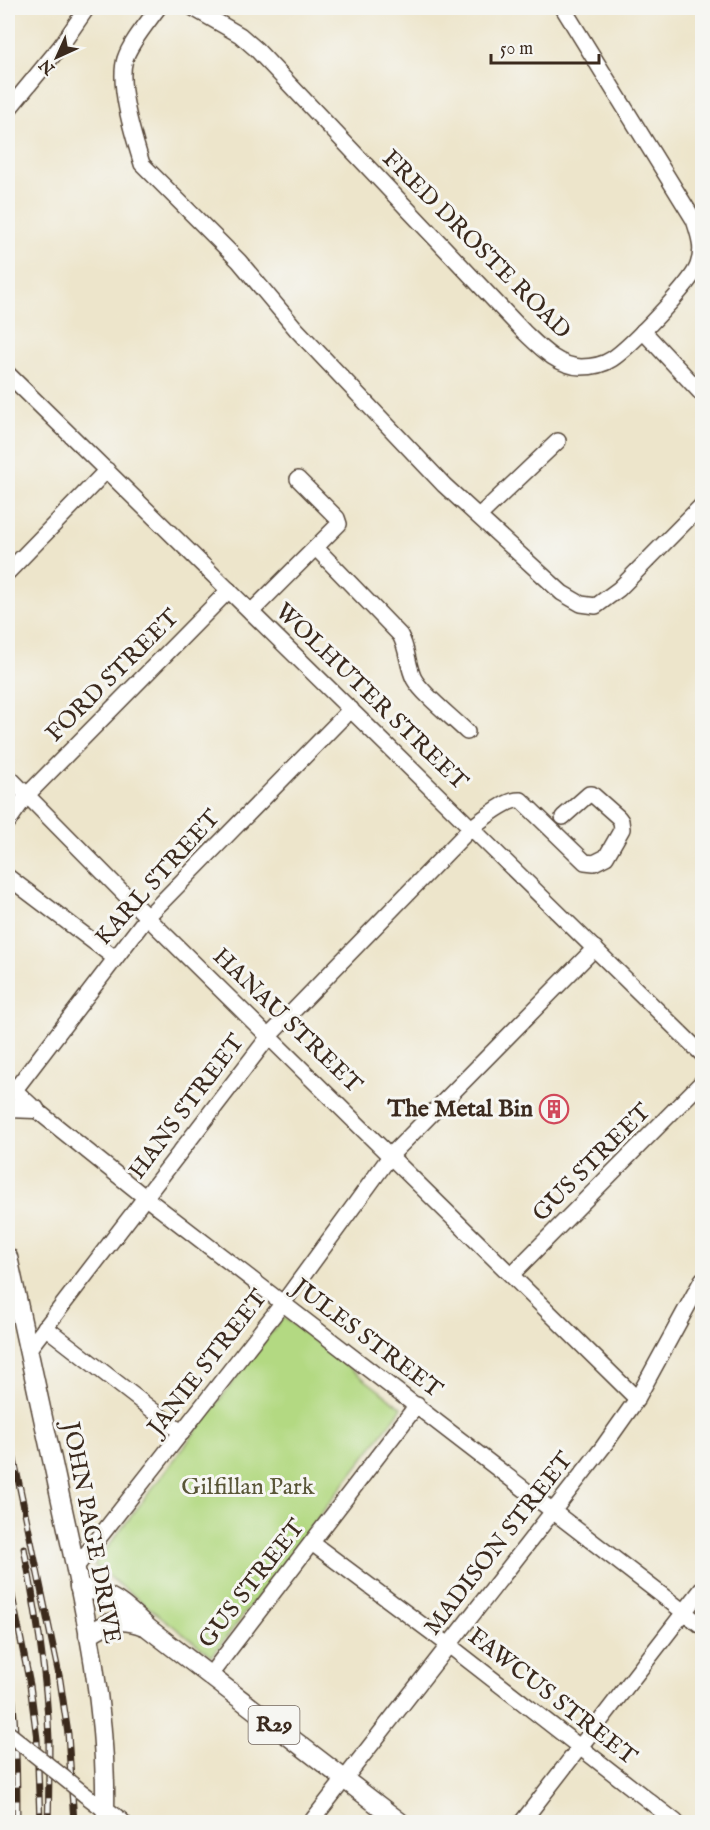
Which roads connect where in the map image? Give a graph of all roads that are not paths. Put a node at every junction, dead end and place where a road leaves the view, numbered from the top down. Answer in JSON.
{"nodes":[{"id":1,"x":87,"y":8,"type":"edge"},
{"id":2,"x":158,"y":8,"type":"edge"},
{"id":3,"x":193,"y":8,"type":"edge"},
{"id":4,"x":563,"y":8,"type":"edge"},
{"id":5,"x":8,"y":110,"type":"edge"},
{"id":6,"x":643,"y":331,"type":"junction"},
{"id":7,"x":8,"y":374,"type":"edge"},
{"id":8,"x":702,"y":394,"type":"edge"},
{"id":9,"x":558,"y":441,"type":"dead end"},
{"id":10,"x":107,"y":470,"type":"junction"},
{"id":11,"x":298,"y":479,"type":"dead end"},
{"id":12,"x":702,"y":505,"type":"edge"},
{"id":13,"x":479,"y":516,"type":"junction"},
{"id":14,"x":316,"y":548,"type":"junction"},
{"id":15,"x":8,"y":572,"type":"edge"},
{"id":16,"x":229,"y":590,"type":"junction"},
{"id":17,"x":251,"y":612,"type":"junction"},
{"id":18,"x":351,"y":709,"type":"junction"},
{"id":19,"x":467,"y":732,"type":"dead end"},
{"id":20,"x":8,"y":776,"type":"edge"},
{"id":21,"x":26,"y":796,"type":"junction"},
{"id":22,"x":563,"y":817,"type":"dead end"},
{"id":23,"x":8,"y":822,"type":"edge"},
{"id":24,"x":472,"y":827,"type":"junction"},
{"id":25,"x":8,"y":877,"type":"edge"},
{"id":26,"x":147,"y":917,"type":"junction"},
{"id":27,"x":595,"y":948,"type":"junction"},
{"id":28,"x":115,"y":958,"type":"junction"},
{"id":29,"x":270,"y":1035,"type":"junction"},
{"id":30,"x":702,"y":1054,"type":"edge"},
{"id":31,"x":702,"y":1082,"type":"edge"},
{"id":32,"x":10,"y":1094,"type":"edge"},
{"id":33,"x":35,"y":1109,"type":"joint"},
{"id":34,"x":391,"y":1155,"type":"junction"},
{"id":35,"x":146,"y":1198,"type":"junction"},
{"id":36,"x":8,"y":1257,"type":"edge"},
{"id":37,"x":512,"y":1274,"type":"junction"},
{"id":38,"x":702,"y":1280,"type":"edge"},
{"id":39,"x":284,"y":1303,"type":"junction"},
{"id":40,"x":45,"y":1327,"type":"junction"},
{"id":41,"x":28,"y":1350,"type":"junction"},
{"id":42,"x":637,"y":1399,"type":"junction"},
{"id":43,"x":417,"y":1405,"type":"junction"},
{"id":44,"x":182,"y":1433,"type":"junction"},
{"id":45,"x":553,"y":1510,"type":"junction"},
{"id":46,"x":312,"y":1543,"type":"junction"},
{"id":47,"x":76,"y":1567,"type":"junction"},
{"id":48,"x":79,"y":1587,"type":"junction"},
{"id":49,"x":702,"y":1589,"type":"edge"},
{"id":50,"x":684,"y":1612,"type":"junction"},
{"id":51,"x":702,"y":1626,"type":"edge"},
{"id":52,"x":148,"y":1628,"type":"junction"},
{"id":53,"x":88,"y":1635,"type":"junction"},
{"id":54,"x":450,"y":1646,"type":"junction"},
{"id":55,"x":210,"y":1675,"type":"junction"},
{"id":56,"x":8,"y":1733,"type":"edge"},
{"id":57,"x":580,"y":1748,"type":"junction"},
{"id":58,"x":344,"y":1779,"type":"junction"},
{"id":59,"x":105,"y":1816,"type":"edge"},
{"id":60,"x":121,"y":1822,"type":"edge"},
{"id":61,"x":311,"y":1822,"type":"edge"},
{"id":62,"x":400,"y":1822,"type":"edge"},
{"id":63,"x":522,"y":1822,"type":"edge"},
{"id":64,"x":676,"y":1822,"type":"edge"}],
"edges":[{"from":1,"to":5,"type":"street"},
{"from":2,"to":13,"type":"street"},
{"from":3,"to":6,"type":"street","name":"FRED DROSTE ROAD"},
{"from":4,"to":6,"type":"street","name":"FRED DROSTE ROAD"},
{"from":6,"to":8,"type":"street"},
{"from":7,"to":10,"type":"street","name":"WOLHUTER STREET"},
{"from":9,"to":13,"type":"street"},
{"from":10,"to":15,"type":"street"},
{"from":10,"to":16,"type":"street","name":"WOLHUTER STREET"},
{"from":11,"to":14,"type":"street"},
{"from":12,"to":13,"type":"street"},
{"from":14,"to":17,"type":"street"},
{"from":14,"to":19,"type":"street"},
{"from":16,"to":17,"type":"street","name":"WOLHUTER STREET"},
{"from":16,"to":21,"type":"street","name":"FORD STREET"},
{"from":17,"to":18,"type":"street","name":"WOLHUTER STREET"},
{"from":18,"to":24,"type":"street","name":"WOLHUTER STREET"},
{"from":18,"to":26,"type":"street","name":"KARL STREET"},
{"from":20,"to":21,"type":"street","name":"HANAU STREET"},
{"from":21,"to":23,"type":"street","name":"FORD STREET"},
{"from":21,"to":26,"type":"street","name":"HANAU STREET"},
{"from":22,"to":24,"type":"street","name":"HANS STREET"},
{"from":24,"to":27,"type":"street","name":"WOLHUTER STREET"},
{"from":24,"to":29,"type":"street","name":"HANS STREET"},
{"from":25,"to":28,"type":"street"},
{"from":26,"to":28,"type":"street","name":"KARL STREET"},
{"from":26,"to":29,"type":"street","name":"HANAU STREET"},
{"from":27,"to":30,"type":"street","name":"WOLHUTER STREET"},
{"from":27,"to":34,"type":"street","name":"JANIE STREET"},
{"from":28,"to":32,"type":"street","name":"KARL STREET"},
{"from":29,"to":34,"type":"street","name":"HANAU STREET"},
{"from":29,"to":35,"type":"street","name":"HANS STREET"},
{"from":31,"to":37,"type":"street","name":"GUS STREET"},
{"from":32,"to":33,"type":"main road"},
{"from":33,"to":35,"type":"street","name":"JULES STREET"},
{"from":34,"to":37,"type":"street","name":"HANAU STREET"},
{"from":34,"to":39,"type":"street","name":"JANIE STREET"},
{"from":35,"to":39,"type":"street","name":"JULES STREET"},
{"from":35,"to":40,"type":"street","name":"HANS STREET"},
{"from":36,"to":41,"type":"main road","name":"JOHN PAGE DRIVE"},
{"from":37,"to":42,"type":"street","name":"HANAU STREET"},
{"from":38,"to":42,"type":"street","name":"MADISON STREET"},
{"from":39,"to":43,"type":"street","name":"JULES STREET"},
{"from":39,"to":44,"type":"street","name":"JANIE STREET"},
{"from":40,"to":41,"type":"street","name":"HANS STREET"},
{"from":40,"to":44,"type":"street"},
{"from":41,"to":47,"type":"main road","name":"JOHN PAGE DRIVE"},
{"from":42,"to":45,"type":"street","name":"MADISON STREET"},
{"from":43,"to":45,"type":"street","name":"JULES STREET"},
{"from":43,"to":46,"type":"street","name":"GUS STREET"},
{"from":44,"to":47,"type":"street","name":"JANIE STREET"},
{"from":45,"to":50,"type":"street","name":"JULES STREET"},
{"from":45,"to":54,"type":"street","name":"MADISON STREET"},
{"from":46,"to":54,"type":"street","name":"FAWCUS STREET"},
{"from":46,"to":55,"type":"street","name":"GUS STREET"},
{"from":47,"to":48,"type":"main road","name":"JOHN PAGE DRIVE"},
{"from":48,"to":52,"type":"main road","number":"R29"},
{"from":48,"to":53,"type":"main road","name":"JOHN PAGE DRIVE"},
{"from":49,"to":50,"type":"street"},
{"from":50,"to":51,"type":"street","name":"JULES STREET"},
{"from":50,"to":57,"type":"street"},
{"from":52,"to":53,"type":"main road","number":"R29"},
{"from":52,"to":55,"type":"main road","number":"R29"},
{"from":53,"to":59,"type":"main road","name":"JOHN PAGE DRIVE"},
{"from":54,"to":57,"type":"street","name":"FAWCUS STREET"},
{"from":54,"to":58,"type":"street","name":"MADISON STREET"},
{"from":55,"to":58,"type":"main road","number":"R29"},
{"from":56,"to":59,"type":"street","bridge":true},
{"from":57,"to":63,"type":"street"},
{"from":57,"to":64,"type":"street","name":"FAWCUS STREET"},
{"from":58,"to":61,"type":"street","name":"MADISON STREET"},
{"from":58,"to":62,"type":"main road","number":"R29"},
{"from":59,"to":60,"type":"main road"}]}
